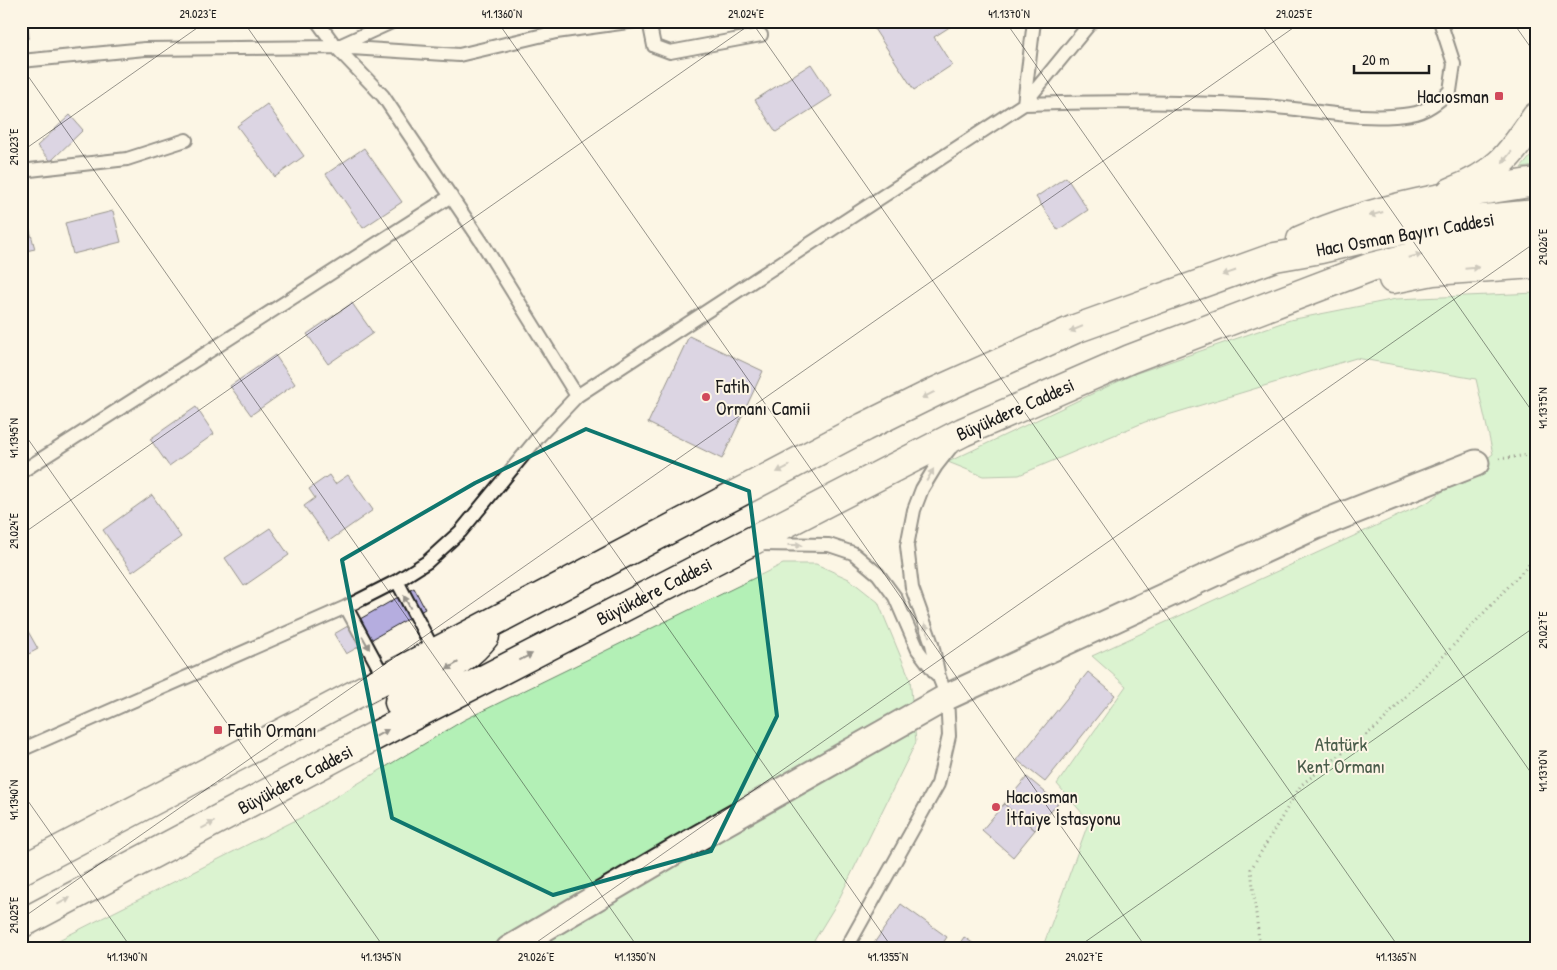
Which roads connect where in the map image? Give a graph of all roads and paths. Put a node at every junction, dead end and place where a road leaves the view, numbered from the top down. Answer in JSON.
{"nodes":[{"id":1,"x":317,"y":21,"type":"edge"},
{"id":2,"x":394,"y":21,"type":"edge"},
{"id":3,"x":635,"y":21,"type":"edge"},
{"id":4,"x":649,"y":21,"type":"edge"},
{"id":5,"x":1034,"y":21,"type":"edge"},
{"id":6,"x":1092,"y":21,"type":"edge"},
{"id":7,"x":1440,"y":21,"type":"edge"},
{"id":8,"x":760,"y":35,"type":"dead end"},
{"id":9,"x":336,"y":48,"type":"junction"},
{"id":10,"x":21,"y":61,"type":"edge"},
{"id":11,"x":1024,"y":104,"type":"junction"},
{"id":12,"x":1536,"y":118,"type":"edge"},
{"id":13,"x":186,"y":140,"type":"dead end"},
{"id":14,"x":21,"y":171,"type":"edge"},
{"id":15,"x":1536,"y":182,"type":"edge"},
{"id":16,"x":451,"y":196,"type":"junction"},
{"id":17,"x":1424,"y":203,"type":"junction"},
{"id":18,"x":1536,"y":214,"type":"edge"},
{"id":19,"x":1536,"y":239,"type":"edge"},
{"id":20,"x":1275,"y":257,"type":"junction"},
{"id":21,"x":1536,"y":264,"type":"edge"},
{"id":22,"x":1303,"y":295,"type":"junction"},
{"id":23,"x":577,"y":396,"type":"junction"},
{"id":24,"x":963,"y":432,"type":"junction"},
{"id":25,"x":1536,"y":454,"type":"edge"},
{"id":26,"x":1476,"y":463,"type":"joint"},
{"id":27,"x":21,"y":472,"type":"edge"},
{"id":28,"x":746,"y":543,"type":"junction"},
{"id":29,"x":1536,"y":549,"type":"edge"},
{"id":30,"x":1534,"y":558,"type":"edge"},
{"id":31,"x":396,"y":581,"type":"junction"},
{"id":32,"x":346,"y":607,"type":"junction"},
{"id":33,"x":498,"y":619,"type":"junction"},
{"id":34,"x":435,"y":653,"type":"junction"},
{"id":35,"x":385,"y":678,"type":"junction"},
{"id":36,"x":943,"y":687,"type":"junction"},
{"id":37,"x":403,"y":711,"type":"junction"},
{"id":38,"x":21,"y":750,"type":"edge"},
{"id":39,"x":21,"y":870,"type":"edge"},
{"id":40,"x":21,"y":924,"type":"edge"},
{"id":41,"x":510,"y":949,"type":"edge"},
{"id":42,"x":846,"y":949,"type":"edge"},
{"id":43,"x":1260,"y":949,"type":"edge"}],
"edges":[{"from":1,"to":9,"type":"lane"},
{"from":2,"to":9,"type":"lane"},
{"from":3,"to":9,"type":"lane"},
{"from":4,"to":8,"type":"lane"},
{"from":5,"to":11,"type":"lane"},
{"from":6,"to":11,"type":"lane"},
{"from":7,"to":11,"type":"lane"},
{"from":9,"to":10,"type":"lane"},
{"from":9,"to":16,"type":"lane"},
{"from":11,"to":23,"type":"lane"},
{"from":12,"to":17,"type":"main road","one_way":true},
{"from":13,"to":14,"type":"lane"},
{"from":15,"to":17,"type":"main road"},
{"from":16,"to":23,"type":"lane"},
{"from":16,"to":27,"type":"lane"},
{"from":17,"to":20,"type":"main road","one_way":true},
{"from":18,"to":20,"type":"main road","name":"Hacı Osman Bayırı Caddesi"},
{"from":22,"to":19,"type":"main road","name":"Hacı Osman Bayırı Caddesi","one_way":true},
{"from":20,"to":33,"type":"main road","one_way":true},
{"from":22,"to":21,"type":"main road","one_way":true},
{"from":22,"to":24,"type":"main road","name":"Büyükdere Caddesi"},
{"from":23,"to":31,"type":"lane"},
{"from":24,"to":28,"type":"main road","name":"Büyükdere Caddesi"},
{"from":36,"to":24,"type":"lane","one_way":true},
{"from":25,"to":26,"type":"path"},
{"from":26,"to":36,"type":"street"},
{"from":28,"to":36,"type":"lane","one_way":true},
{"from":37,"to":28,"type":"main road","name":"Büyükdere Caddesi","one_way":true},
{"from":29,"to":30,"type":"path"},
{"from":30,"to":43,"type":"path"},
{"from":31,"to":32,"type":"lane"},
{"from":34,"to":31,"type":"lane","one_way":true},
{"from":32,"to":35,"type":"lane","one_way":true},
{"from":32,"to":38,"type":"lane"},
{"from":33,"to":34,"type":"main road"},
{"from":33,"to":37,"type":"main road","one_way":true},
{"from":34,"to":35,"type":"main road"},
{"from":35,"to":37,"type":"main road"},
{"from":35,"to":39,"type":"main road"},
{"from":36,"to":41,"type":"street"},
{"from":36,"to":42,"type":"lane"},
{"from":40,"to":37,"type":"main road","name":"Büyükdere Caddesi","one_way":true}]}
